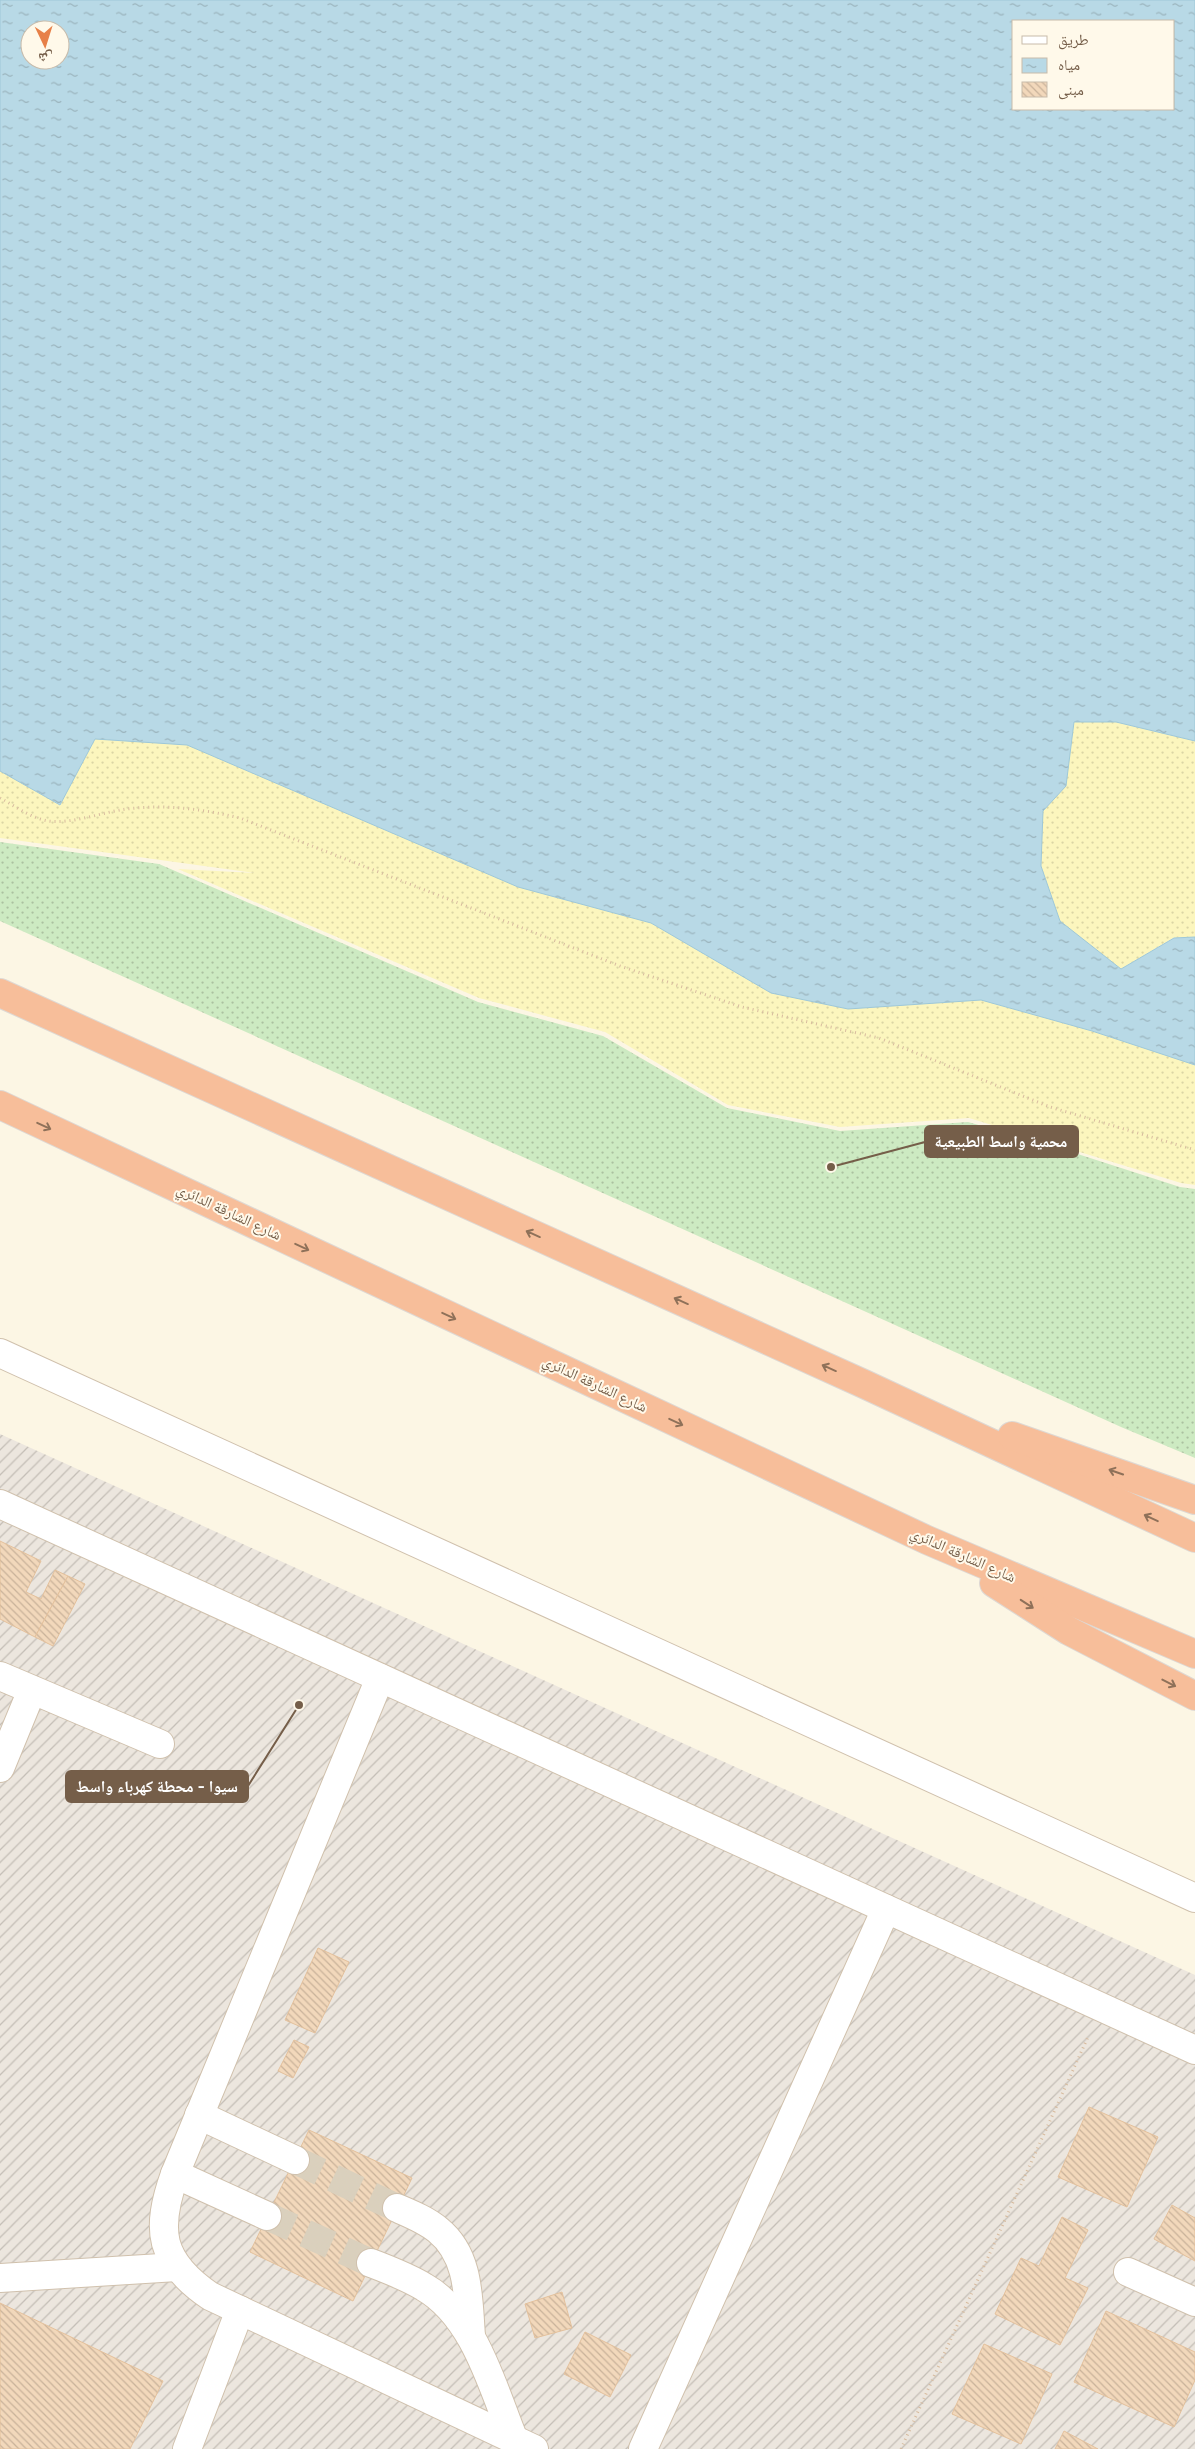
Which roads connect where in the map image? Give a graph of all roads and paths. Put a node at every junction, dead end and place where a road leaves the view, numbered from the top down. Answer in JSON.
{"nodes":[{"id":1,"x":0,"y":798,"type":"edge"},
{"id":2,"x":0,"y":993,"type":"edge"},
{"id":3,"x":0,"y":1105,"type":"edge"},
{"id":4,"x":1195,"y":1150,"type":"edge"},
{"id":5,"x":0,"y":1353,"type":"edge"},
{"id":6,"x":864,"y":1384,"type":"junction"},
{"id":7,"x":1195,"y":1500,"type":"edge"},
{"id":8,"x":0,"y":1504,"type":"edge"},
{"id":9,"x":1195,"y":1538,"type":"edge"},
{"id":10,"x":927,"y":1540,"type":"junction"},
{"id":11,"x":1195,"y":1654,"type":"edge"},
{"id":12,"x":0,"y":1676,"type":"edge"},
{"id":13,"x":380,"y":1678,"type":"junction"},
{"id":14,"x":32,"y":1690,"type":"junction"},
{"id":15,"x":1195,"y":1696,"type":"edge"},
{"id":16,"x":160,"y":1744,"type":"dead end"},
{"id":17,"x":0,"y":1768,"type":"edge"},
{"id":18,"x":1195,"y":1898,"type":"edge"},
{"id":19,"x":886,"y":1909,"type":"junction"},
{"id":20,"x":1101,"y":2008,"type":"junction"},
{"id":21,"x":1195,"y":2050,"type":"edge"},
{"id":22,"x":199,"y":2115,"type":"junction"},
{"id":23,"x":295,"y":2160,"type":"tunnel mouth"},
{"id":24,"x":175,"y":2174,"type":"junction"},
{"id":25,"x":398,"y":2208,"type":"tunnel mouth"},
{"id":26,"x":267,"y":2216,"type":"tunnel mouth"},
{"id":27,"x":371,"y":2263,"type":"tunnel mouth"},
{"id":28,"x":177,"y":2267,"type":"junction"},
{"id":29,"x":1128,"y":2272,"type":"dead end"},
{"id":30,"x":0,"y":2278,"type":"edge"},
{"id":31,"x":1195,"y":2302,"type":"edge"},
{"id":32,"x":240,"y":2310,"type":"junction"},
{"id":33,"x":471,"y":2336,"type":"junction"},
{"id":34,"x":524,"y":2444,"type":"edge"},
{"id":35,"x":187,"y":2449,"type":"edge"},
{"id":36,"x":643,"y":2449,"type":"edge"},
{"id":37,"x":901,"y":2449,"type":"edge"}],
"edges":[{"from":1,"to":4,"type":"path"},
{"from":6,"to":2,"type":"highway","one_way":true},
{"from":3,"to":10,"type":"highway","name":"شارع الشارقة الدائري","one_way":true},
{"from":5,"to":18,"type":"lane"},
{"from":7,"to":6,"type":"highway","one_way":true},
{"from":9,"to":6,"type":"highway","one_way":true},
{"from":8,"to":13,"type":"lane"},
{"from":10,"to":11,"type":"highway","name":"شارع الشارقة الدائري"},
{"from":10,"to":15,"type":"highway","one_way":true},
{"from":12,"to":14,"type":"lane"},
{"from":13,"to":19,"type":"lane"},
{"from":13,"to":22,"type":"lane"},
{"from":14,"to":16,"type":"lane"},
{"from":14,"to":17,"type":"lane"},
{"from":19,"to":20,"type":"lane"},
{"from":19,"to":36,"type":"lane"},
{"from":20,"to":21,"type":"lane"},
{"from":20,"to":37,"type":"path"},
{"from":22,"to":23,"type":"lane"},
{"from":22,"to":24,"type":"lane"},
{"from":24,"to":26,"type":"lane"},
{"from":24,"to":28,"type":"lane"},
{"from":25,"to":33,"type":"lane"},
{"from":27,"to":33,"type":"lane"},
{"from":28,"to":30,"type":"lane"},
{"from":28,"to":32,"type":"lane"},
{"from":29,"to":31,"type":"lane"},
{"from":32,"to":34,"type":"lane"},
{"from":32,"to":35,"type":"lane"},
{"from":33,"to":34,"type":"lane"}]}
